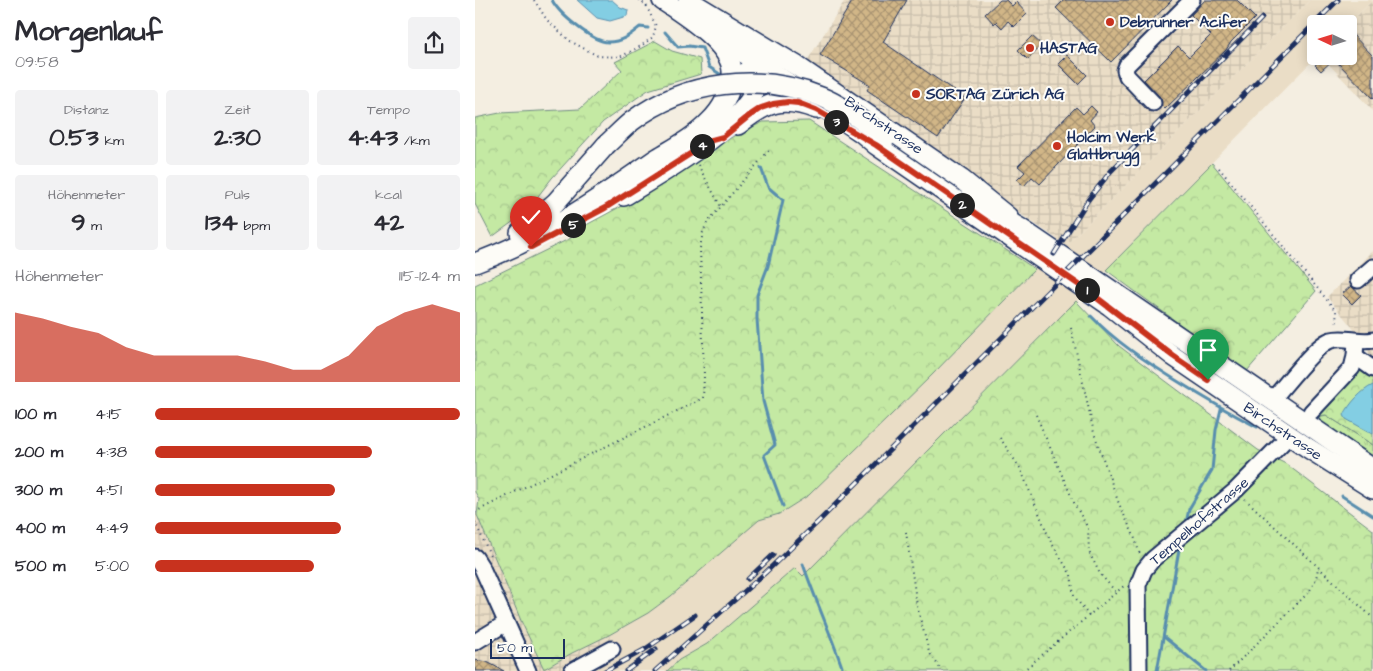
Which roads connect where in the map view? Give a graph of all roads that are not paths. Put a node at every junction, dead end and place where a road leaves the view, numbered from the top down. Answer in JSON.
{"nodes":[{"id":1,"x":662,"y":0,"type":"edge"},
{"id":2,"x":688,"y":0,"type":"edge"},
{"id":3,"x":1193,"y":0,"type":"edge"},
{"id":4,"x":693,"y":21,"type":"junction"},
{"id":5,"x":740,"y":32,"type":"junction"},
{"id":6,"x":787,"y":61,"type":"junction"},
{"id":7,"x":760,"y":64,"type":"junction"},
{"id":8,"x":731,"y":82,"type":"junction"},
{"id":9,"x":1153,"y":104,"type":"dead end"},
{"id":10,"x":712,"y":140,"type":"junction"},
{"id":11,"x":881,"y":142,"type":"junction"},
{"id":12,"x":1020,"y":228,"type":"junction"},
{"id":13,"x":475,"y":267,"type":"edge"},
{"id":14,"x":1373,"y":267,"type":"edge"},
{"id":15,"x":1358,"y":280,"type":"dead end"},
{"id":16,"x":1373,"y":340,"type":"edge"},
{"id":17,"x":1356,"y":349,"type":"junction"},
{"id":18,"x":1373,"y":370,"type":"edge"},
{"id":19,"x":1272,"y":400,"type":"junction"},
{"id":20,"x":1311,"y":412,"type":"dead end"},
{"id":21,"x":1261,"y":416,"type":"junction"},
{"id":22,"x":1284,"y":441,"type":"dead end"},
{"id":23,"x":1373,"y":469,"type":"edge"},
{"id":24,"x":1373,"y":489,"type":"edge"},
{"id":25,"x":475,"y":557,"type":"edge"},
{"id":26,"x":506,"y":623,"type":"junction"},
{"id":27,"x":475,"y":642,"type":"edge"},
{"id":28,"x":612,"y":648,"type":"dead end"},
{"id":29,"x":529,"y":671,"type":"edge"},
{"id":30,"x":572,"y":671,"type":"edge"},
{"id":31,"x":1139,"y":671,"type":"edge"}],
"edges":[{"from":1,"to":4,"type":"main road","name":"Birchstrasse"},
{"from":2,"to":5,"type":"main road","name":"Birchstrasse"},
{"from":3,"to":9,"type":"street"},
{"from":4,"to":7,"type":"main road","name":"Birchstrasse"},
{"from":4,"to":8,"type":"main road","name":"Birchstrasse"},
{"from":5,"to":6,"type":"main road","name":"Birchstrasse"},
{"from":5,"to":7,"type":"main road","name":"Birchstrasse"},
{"from":6,"to":7,"type":"street"},
{"from":6,"to":12,"type":"main road","name":"Birchstrasse"},
{"from":7,"to":8,"type":"street"},
{"from":7,"to":10,"type":"main road"},
{"from":7,"to":11,"type":"main road","name":"Birchstrasse"},
{"from":8,"to":13,"type":"main road","name":"Birchstrasse"},
{"from":10,"to":11,"type":"main road","name":"Birchstrasse"},
{"from":10,"to":13,"type":"main road"},
{"from":11,"to":12,"type":"main road","name":"Birchstrasse"},
{"from":11,"to":13,"type":"main road","name":"Birchstrasse","bridge":true},
{"from":11,"to":21,"type":"main road","name":"Birchstrasse"},
{"from":12,"to":19,"type":"main road","name":"Birchstrasse"},
{"from":14,"to":15,"type":"street"},
{"from":16,"to":17,"type":"street"},
{"from":17,"to":18,"type":"street"},
{"from":17,"to":19,"type":"street"},
{"from":17,"to":20,"type":"street"},
{"from":19,"to":21,"type":"main road"},
{"from":19,"to":23,"type":"main road","name":"Birchstrasse"},
{"from":21,"to":24,"type":"main road","name":"Birchstrasse"},
{"from":22,"to":31,"type":"street","name":"Tempelhofstrasse"},
{"from":25,"to":26,"type":"street"},
{"from":26,"to":27,"type":"street"},
{"from":26,"to":29,"type":"street"},
{"from":28,"to":30,"type":"street"}]}
